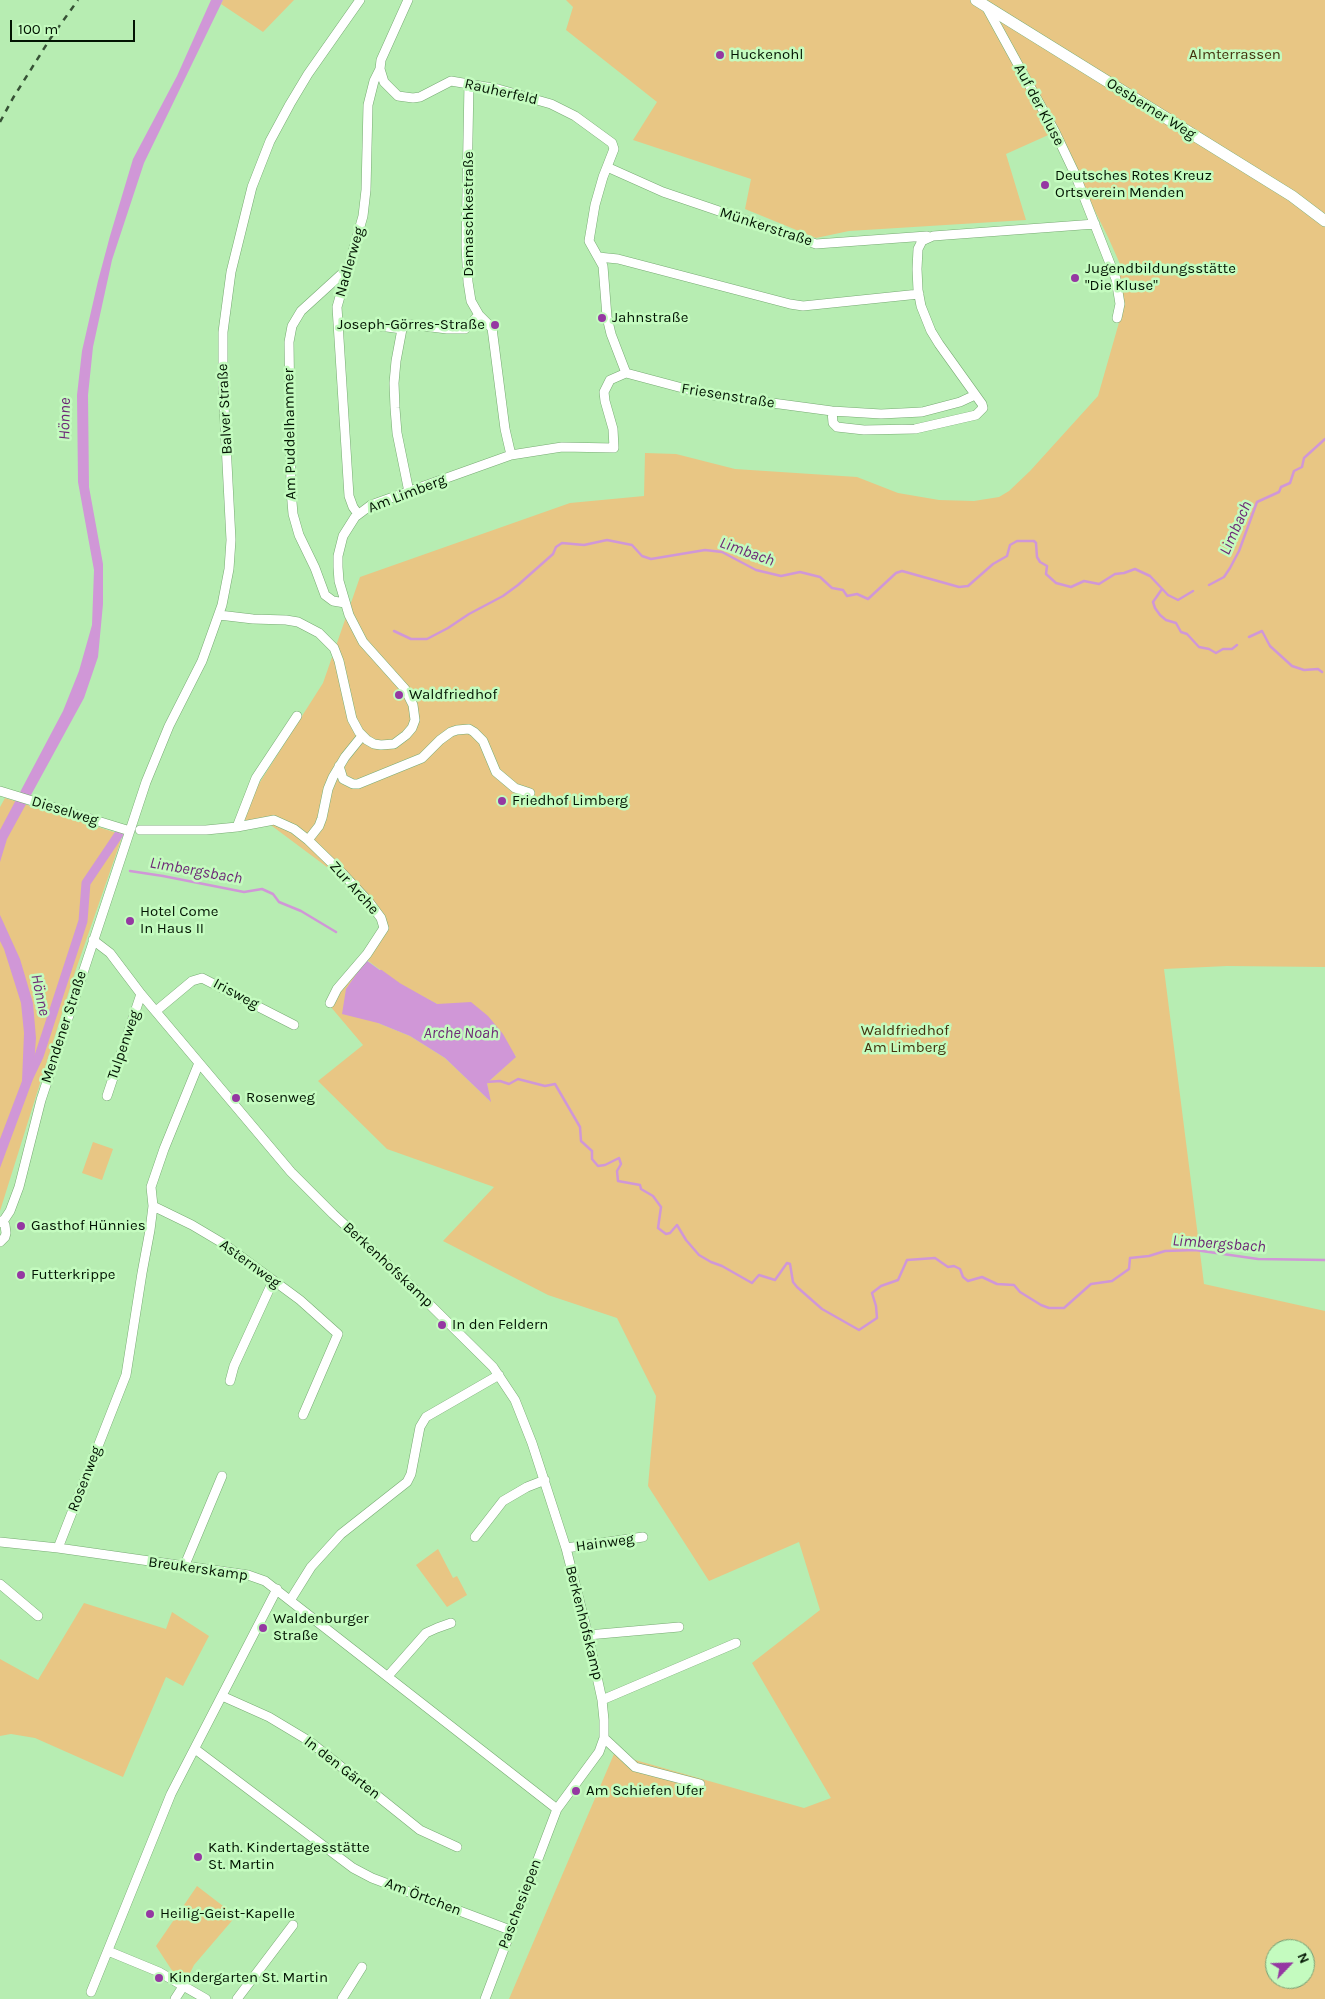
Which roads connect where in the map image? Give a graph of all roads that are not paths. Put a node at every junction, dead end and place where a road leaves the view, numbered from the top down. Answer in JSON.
{"nodes":[{"id":1,"x":360,"y":0,"type":"edge"},
{"id":2,"x":408,"y":0,"type":"edge"},
{"id":3,"x":976,"y":0,"type":"edge"},
{"id":4,"x":988,"y":8,"type":"junction"},
{"id":5,"x":380,"y":69,"type":"junction"},
{"id":6,"x":469,"y":83,"type":"junction"},
{"id":7,"x":607,"y":167,"type":"junction"},
{"id":8,"x":1325,"y":221,"type":"edge"},
{"id":9,"x":1095,"y":224,"type":"junction"},
{"id":10,"x":931,"y":236,"type":"junction"},
{"id":11,"x":598,"y":257,"type":"junction"},
{"id":12,"x":348,"y":268,"type":"junction"},
{"id":13,"x":919,"y":294,"type":"junction"},
{"id":14,"x":480,"y":315,"type":"junction"},
{"id":15,"x":1117,"y":318,"type":"dead end"},
{"id":16,"x":372,"y":325,"type":"dead end"},
{"id":17,"x":402,"y":329,"type":"junction"},
{"id":18,"x":626,"y":373,"type":"junction"},
{"id":19,"x":975,"y":395,"type":"junction"},
{"id":20,"x":832,"y":411,"type":"junction"},
{"id":21,"x":511,"y":455,"type":"junction"},
{"id":22,"x":408,"y":492,"type":"junction"},
{"id":23,"x":358,"y":514,"type":"junction"},
{"id":24,"x":345,"y":603,"type":"junction"},
{"id":25,"x":219,"y":614,"type":"junction"},
{"id":26,"x":297,"y":716,"type":"dead end"},
{"id":27,"x":362,"y":736,"type":"junction"},
{"id":28,"x":340,"y":766,"type":"junction"},
{"id":29,"x":0,"y":791,"type":"edge"},
{"id":30,"x":530,"y":794,"type":"dead end"},
{"id":31,"x":237,"y":827,"type":"junction"},
{"id":32,"x":140,"y":830,"type":"dead end"},
{"id":33,"x":130,"y":831,"type":"junction"},
{"id":34,"x":308,"y":840,"type":"junction"},
{"id":35,"x":93,"y":940,"type":"junction"},
{"id":36,"x":141,"y":994,"type":"junction"},
{"id":37,"x":330,"y":1003,"type":"dead end"},
{"id":38,"x":156,"y":1011,"type":"junction"},
{"id":39,"x":294,"y":1025,"type":"dead end"},
{"id":40,"x":199,"y":1063,"type":"junction"},
{"id":41,"x":107,"y":1096,"type":"dead end"},
{"id":42,"x":153,"y":1206,"type":"junction"},
{"id":43,"x":1,"y":1222,"type":"edge"},
{"id":44,"x":0,"y":1242,"type":"edge"},
{"id":45,"x":273,"y":1281,"type":"junction"},
{"id":46,"x":498,"y":1375,"type":"junction"},
{"id":47,"x":230,"y":1381,"type":"dead end"},
{"id":48,"x":303,"y":1415,"type":"dead end"},
{"id":49,"x":222,"y":1476,"type":"dead end"},
{"id":50,"x":545,"y":1480,"type":"junction"},
{"id":51,"x":475,"y":1536,"type":"dead end"},
{"id":52,"x":644,"y":1537,"type":"dead end"},
{"id":53,"x":0,"y":1542,"type":"edge"},
{"id":54,"x":58,"y":1548,"type":"junction"},
{"id":55,"x":566,"y":1548,"type":"junction"},
{"id":56,"x":184,"y":1566,"type":"junction"},
{"id":57,"x":0,"y":1584,"type":"edge"},
{"id":58,"x":278,"y":1589,"type":"junction"},
{"id":59,"x":291,"y":1600,"type":"junction"},
{"id":60,"x":38,"y":1616,"type":"dead end"},
{"id":61,"x":451,"y":1623,"type":"dead end"},
{"id":62,"x":679,"y":1626,"type":"dead end"},
{"id":63,"x":588,"y":1635,"type":"junction"},
{"id":64,"x":736,"y":1643,"type":"dead end"},
{"id":65,"x":388,"y":1676,"type":"junction"},
{"id":66,"x":222,"y":1696,"type":"junction"},
{"id":67,"x":602,"y":1700,"type":"junction"},
{"id":68,"x":604,"y":1738,"type":"junction"},
{"id":69,"x":195,"y":1749,"type":"junction"},
{"id":70,"x":700,"y":1784,"type":"dead end"},
{"id":71,"x":557,"y":1809,"type":"junction"},
{"id":72,"x":457,"y":1847,"type":"dead end"},
{"id":73,"x":293,"y":1925,"type":"dead end"},
{"id":74,"x":510,"y":1930,"type":"junction"},
{"id":75,"x":108,"y":1951,"type":"junction"},
{"id":76,"x":362,"y":1967,"type":"dead end"},
{"id":77,"x":184,"y":1985,"type":"junction"},
{"id":78,"x":91,"y":1992,"type":"dead end"},
{"id":79,"x":175,"y":1999,"type":"edge"},
{"id":80,"x":206,"y":1999,"type":"edge"},
{"id":81,"x":238,"y":1999,"type":"edge"},
{"id":82,"x":342,"y":1999,"type":"edge"},
{"id":83,"x":485,"y":1999,"type":"edge"}],
"edges":[{"from":1,"to":25,"type":"street","name":"Balver Straße"},
{"from":2,"to":5,"type":"street"},
{"from":3,"to":4,"type":"street","name":"Oesberner Weg"},
{"from":4,"to":8,"type":"street","name":"Oesberner Weg"},
{"from":4,"to":9,"type":"street","name":"Auf der Kluse"},
{"from":5,"to":6,"type":"street","name":"Rauherfeld"},
{"from":5,"to":12,"type":"street","name":"Nadlerweg"},
{"from":6,"to":7,"type":"street","name":"Rauherfeld"},
{"from":6,"to":14,"type":"street","name":"Damaschkestraße"},
{"from":7,"to":10,"type":"street","name":"Münkerstraße"},
{"from":7,"to":11,"type":"street"},
{"from":9,"to":10,"type":"street","name":"Münkerstraße"},
{"from":9,"to":15,"type":"street","name":"Auf der Kluse"},
{"from":10,"to":13,"type":"street"},
{"from":11,"to":13,"type":"street"},
{"from":11,"to":18,"type":"street"},
{"from":12,"to":23,"type":"street","name":"Nadlerweg"},
{"from":12,"to":24,"type":"street","name":"Am Puddelhammer"},
{"from":13,"to":19,"type":"street"},
{"from":14,"to":17,"type":"street"},
{"from":14,"to":21,"type":"street","name":"Damaschkestraße"},
{"from":16,"to":17,"type":"street"},
{"from":17,"to":22,"type":"street"},
{"from":18,"to":20,"type":"street","name":"Friesenstraße"},
{"from":18,"to":21,"type":"street","name":"Am Limberg"},
{"from":19,"to":20,"type":"street","name":"Friesenstraße"},
{"from":19,"to":20,"type":"street"},
{"from":21,"to":22,"type":"street","name":"Am Limberg"},
{"from":22,"to":23,"type":"street","name":"Am Limberg"},
{"from":23,"to":24,"type":"street","name":"Am Limberg"},
{"from":24,"to":27,"type":"street","name":"Am Limberg"},
{"from":25,"to":27,"type":"street"},
{"from":25,"to":33,"type":"street","name":"Balver Straße"},
{"from":26,"to":31,"type":"street"},
{"from":27,"to":28,"type":"street"},
{"from":28,"to":30,"type":"street"},
{"from":28,"to":34,"type":"street"},
{"from":29,"to":33,"type":"street","name":"Dieselweg"},
{"from":31,"to":32,"type":"street","name":"Zur Arche"},
{"from":31,"to":34,"type":"street","name":"Zur Arche"},
{"from":33,"to":35,"type":"street","name":"Mendener Straße"},
{"from":34,"to":37,"type":"street","name":"Zur Arche"},
{"from":35,"to":36,"type":"street","name":"Berkenhofskamp"},
{"from":35,"to":43,"type":"street","name":"Mendener Straße"},
{"from":36,"to":38,"type":"street","name":"Berkenhofskamp"},
{"from":36,"to":41,"type":"street","name":"Tulpenweg"},
{"from":38,"to":39,"type":"street","name":"Irisweg"},
{"from":38,"to":40,"type":"street","name":"Berkenhofskamp"},
{"from":40,"to":42,"type":"street","name":"Rosenweg"},
{"from":40,"to":46,"type":"street","name":"Berkenhofskamp"},
{"from":42,"to":45,"type":"street","name":"Asternweg"},
{"from":42,"to":54,"type":"street","name":"Rosenweg"},
{"from":43,"to":44,"type":"street","name":"Mendener Straße"},
{"from":45,"to":47,"type":"street"},
{"from":45,"to":48,"type":"street","name":"Asternweg"},
{"from":46,"to":50,"type":"street","name":"Berkenhofskamp"},
{"from":46,"to":59,"type":"street"},
{"from":49,"to":56,"type":"street"},
{"from":50,"to":51,"type":"street"},
{"from":50,"to":55,"type":"street","name":"Berkenhofskamp"},
{"from":52,"to":55,"type":"street","name":"Hainweg"},
{"from":53,"to":54,"type":"street","name":"Breukerskamp"},
{"from":54,"to":56,"type":"street","name":"Breukerskamp"},
{"from":55,"to":63,"type":"street","name":"Berkenhofskamp"},
{"from":56,"to":58,"type":"street","name":"Breukerskamp"},
{"from":57,"to":60,"type":"street"},
{"from":58,"to":59,"type":"street","name":"Breukerskamp"},
{"from":58,"to":66,"type":"street"},
{"from":59,"to":65,"type":"street","name":"Breukerskamp"},
{"from":61,"to":65,"type":"street"},
{"from":62,"to":63,"type":"street"},
{"from":63,"to":67,"type":"street","name":"Berkenhofskamp"},
{"from":64,"to":67,"type":"street","name":"Berkenhofskamp"},
{"from":65,"to":71,"type":"street","name":"Breukerskamp"},
{"from":66,"to":69,"type":"street"},
{"from":66,"to":72,"type":"street","name":"In den Gärten"},
{"from":67,"to":68,"type":"street","name":"Berkenhofskamp"},
{"from":68,"to":70,"type":"street"},
{"from":68,"to":71,"type":"street","name":"Berkenhofskamp"},
{"from":69,"to":74,"type":"street","name":"Am Örtchen"},
{"from":69,"to":75,"type":"street"},
{"from":71,"to":74,"type":"street","name":"Paschesiepen"},
{"from":73,"to":81,"type":"street"},
{"from":74,"to":83,"type":"street","name":"Paschesiepen"},
{"from":75,"to":77,"type":"street"},
{"from":75,"to":78,"type":"street"},
{"from":76,"to":82,"type":"street"},
{"from":77,"to":79,"type":"street"},
{"from":77,"to":80,"type":"street"}]}
